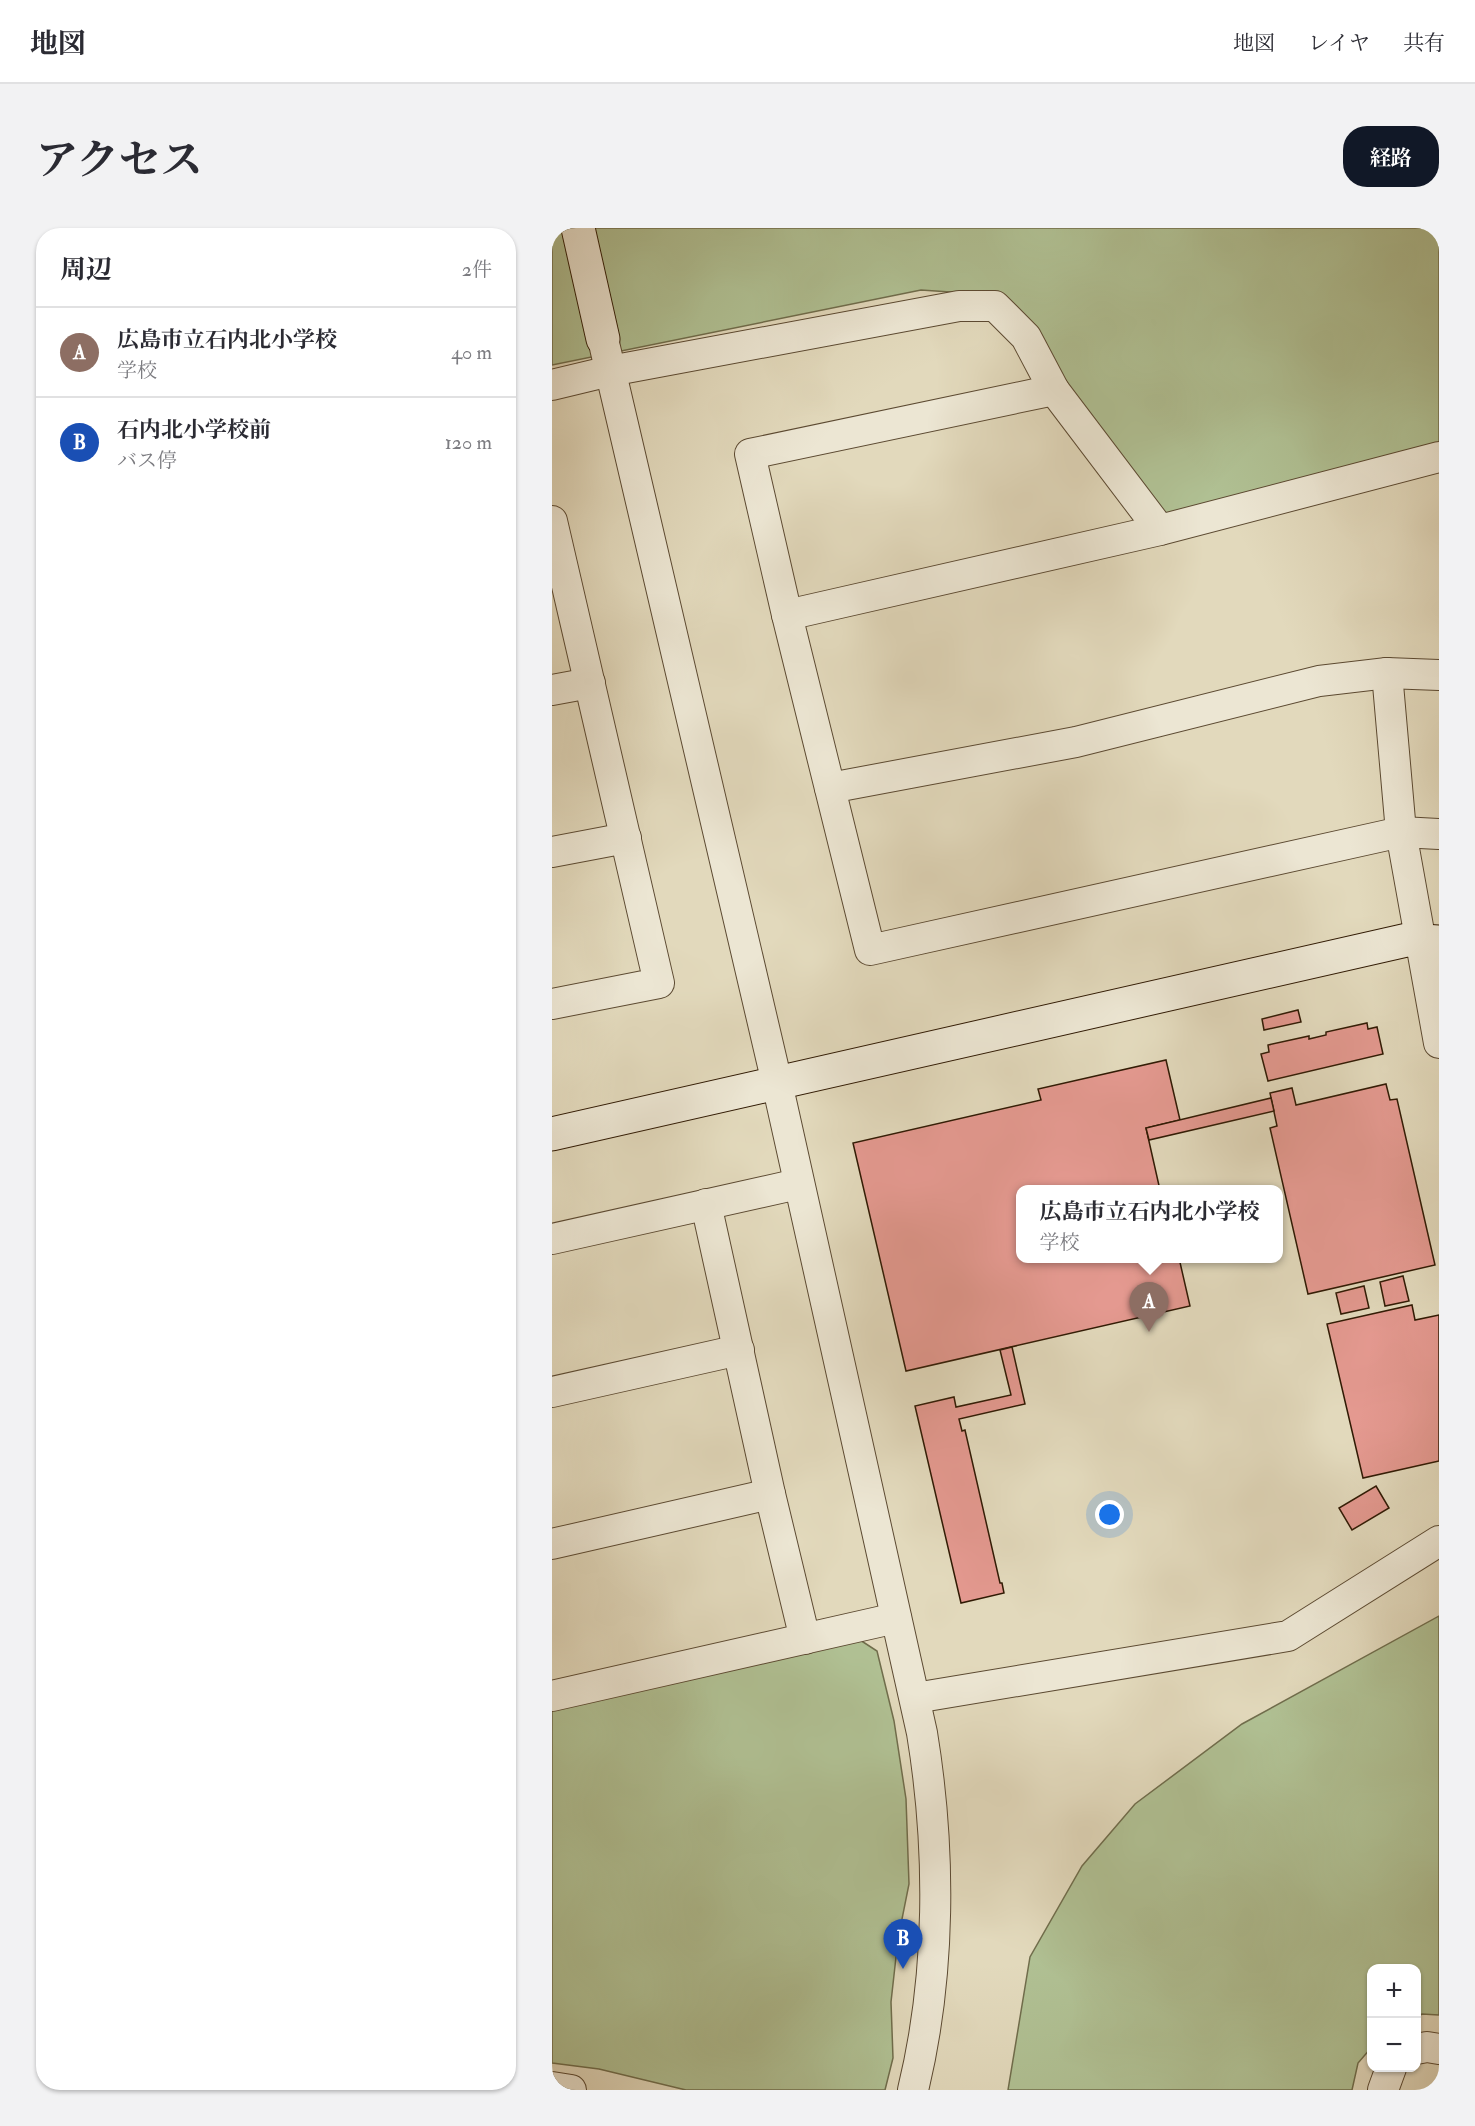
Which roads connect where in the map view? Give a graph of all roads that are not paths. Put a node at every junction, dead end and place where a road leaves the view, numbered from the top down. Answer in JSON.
{"nodes":[{"id":1,"x":578,"y":228,"type":"edge"},
{"id":2,"x":603,"y":339,"type":"joint"},
{"id":3,"x":610,"y":371,"type":"junction"},
{"id":4,"x":552,"y":385,"type":"edge"},
{"id":5,"x":1054,"y":390,"type":"junction"},
{"id":6,"x":1439,"y":457,"type":"edge"},
{"id":7,"x":1160,"y":530,"type":"junction"},
{"id":8,"x":553,"y":533,"type":"edge"},
{"id":9,"x":787,"y":615,"type":"junction"},
{"id":10,"x":1387,"y":673,"type":"junction"},
{"id":11,"x":1439,"y":675,"type":"edge"},
{"id":12,"x":590,"y":683,"type":"junction"},
{"id":13,"x":552,"y":690,"type":"edge"},
{"id":14,"x":830,"y":788,"type":"junction"},
{"id":15,"x":1401,"y":832,"type":"junction"},
{"id":16,"x":1439,"y":834,"type":"edge"},
{"id":17,"x":626,"y":838,"type":"junction"},
{"id":18,"x":552,"y":852,"type":"edge"},
{"id":19,"x":1430,"y":941,"type":"edge"},
{"id":20,"x":552,"y":1004,"type":"edge"},
{"id":21,"x":1439,"y":1043,"type":"edge"},
{"id":22,"x":777,"y":1083,"type":"junction"},
{"id":23,"x":552,"y":1134,"type":"edge"},
{"id":24,"x":798,"y":1184,"type":"junction"},
{"id":25,"x":706,"y":1204,"type":"junction"},
{"id":26,"x":552,"y":1239,"type":"edge"},
{"id":27,"x":739,"y":1350,"type":"junction"},
{"id":28,"x":552,"y":1392,"type":"edge"},
{"id":29,"x":770,"y":1494,"type":"junction"},
{"id":30,"x":1439,"y":1540,"type":"edge"},
{"id":31,"x":552,"y":1544,"type":"edge"},
{"id":32,"x":896,"y":1618,"type":"junction"},
{"id":33,"x":805,"y":1639,"type":"junction"},
{"id":34,"x":552,"y":1696,"type":"edge"},
{"id":35,"x":915,"y":1698,"type":"junction"},
{"id":36,"x":1421,"y":2048,"type":"edge"},
{"id":37,"x":1439,"y":2049,"type":"edge"},
{"id":38,"x":1389,"y":2072,"type":"edge"},
{"id":39,"x":552,"y":2087,"type":"edge"},
{"id":40,"x":571,"y":2090,"type":"edge"},
{"id":41,"x":913,"y":2090,"type":"edge"},
{"id":42,"x":1383,"y":2090,"type":"edge"}],
"edges":[{"from":1,"to":2,"type":"street"},
{"from":2,"to":3,"type":"street"},
{"from":3,"to":4,"type":"street"},
{"from":3,"to":5,"type":"street"},
{"from":3,"to":22,"type":"street"},
{"from":5,"to":7,"type":"street"},
{"from":5,"to":9,"type":"street"},
{"from":6,"to":7,"type":"street"},
{"from":7,"to":9,"type":"street"},
{"from":8,"to":12,"type":"street"},
{"from":9,"to":14,"type":"street"},
{"from":10,"to":11,"type":"street"},
{"from":10,"to":14,"type":"street"},
{"from":10,"to":15,"type":"street"},
{"from":12,"to":13,"type":"street"},
{"from":12,"to":17,"type":"street"},
{"from":14,"to":15,"type":"street"},
{"from":15,"to":16,"type":"street"},
{"from":15,"to":19,"type":"street"},
{"from":17,"to":18,"type":"street"},
{"from":17,"to":20,"type":"street"},
{"from":19,"to":21,"type":"street"},
{"from":19,"to":22,"type":"street"},
{"from":22,"to":23,"type":"street"},
{"from":22,"to":24,"type":"street"},
{"from":24,"to":25,"type":"street"},
{"from":24,"to":32,"type":"street"},
{"from":25,"to":26,"type":"street"},
{"from":25,"to":27,"type":"street"},
{"from":27,"to":28,"type":"street"},
{"from":27,"to":29,"type":"street"},
{"from":29,"to":31,"type":"street"},
{"from":29,"to":33,"type":"street"},
{"from":30,"to":35,"type":"street"},
{"from":32,"to":33,"type":"street"},
{"from":32,"to":35,"type":"street"},
{"from":33,"to":34,"type":"street"},
{"from":35,"to":41,"type":"street"},
{"from":36,"to":37,"type":"street"},
{"from":38,"to":42,"type":"street"},
{"from":39,"to":40,"type":"street"}]}
